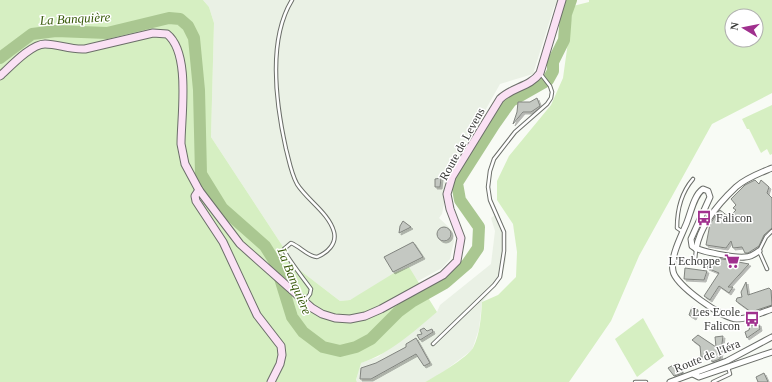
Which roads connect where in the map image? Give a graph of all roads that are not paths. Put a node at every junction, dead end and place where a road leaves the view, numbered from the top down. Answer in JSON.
{"nodes":[{"id":1,"x":292,"y":0,"type":"edge"},
{"id":2,"x":562,"y":0,"type":"edge"},
{"id":3,"x":542,"y":74,"type":"junction"},
{"id":4,"x":0,"y":76,"type":"edge"},
{"id":5,"x":772,"y":168,"type":"edge"},
{"id":6,"x":693,"y":179,"type":"dead end"},
{"id":7,"x":199,"y":190,"type":"junction"},
{"id":8,"x":772,"y":231,"type":"edge"},
{"id":9,"x":683,"y":232,"type":"junction"},
{"id":10,"x":696,"y":249,"type":"junction"},
{"id":11,"x":759,"y":251,"type":"junction"},
{"id":12,"x":695,"y":260,"type":"dead end"},
{"id":13,"x":767,"y":269,"type":"dead end"},
{"id":14,"x":304,"y":301,"type":"junction"},
{"id":15,"x":772,"y":309,"type":"edge"},
{"id":16,"x":772,"y":337,"type":"edge"},
{"id":17,"x":433,"y":344,"type":"dead end"},
{"id":18,"x":772,"y":352,"type":"edge"},
{"id":19,"x":728,"y":367,"type":"junction"},
{"id":20,"x":693,"y":374,"type":"junction"},
{"id":21,"x":271,"y":382,"type":"edge"},
{"id":22,"x":635,"y":382,"type":"edge"},
{"id":23,"x":646,"y":382,"type":"edge"},
{"id":24,"x":670,"y":382,"type":"edge"},
{"id":25,"x":713,"y":382,"type":"edge"}],
"edges":[{"from":1,"to":14,"type":"lane"},
{"from":2,"to":3,"type":"street"},
{"from":3,"to":14,"type":"street","name":"Route de Levens"},
{"from":3,"to":17,"type":"lane"},
{"from":4,"to":7,"type":"street","name":"Route de Levens"},
{"from":5,"to":10,"type":"street"},
{"from":6,"to":9,"type":"lane"},
{"from":7,"to":14,"type":"street","name":"Route de Levens"},
{"from":7,"to":21,"type":"street"},
{"from":8,"to":11,"type":"lane"},
{"from":9,"to":10,"type":"street","name":"Route de l'Iéra"},
{"from":9,"to":15,"type":"street","name":"Route de l'Iéra"},
{"from":10,"to":11,"type":"street"},
{"from":10,"to":12,"type":"lane"},
{"from":11,"to":13,"type":"lane"},
{"from":16,"to":20,"type":"street","name":"Route de l'Iéra"},
{"from":18,"to":19,"type":"street"},
{"from":19,"to":20,"type":"street"},
{"from":19,"to":25,"type":"lane"},
{"from":20,"to":24,"type":"street","name":"Route de l'Iéra"},
{"from":22,"to":23,"type":"lane"}]}
